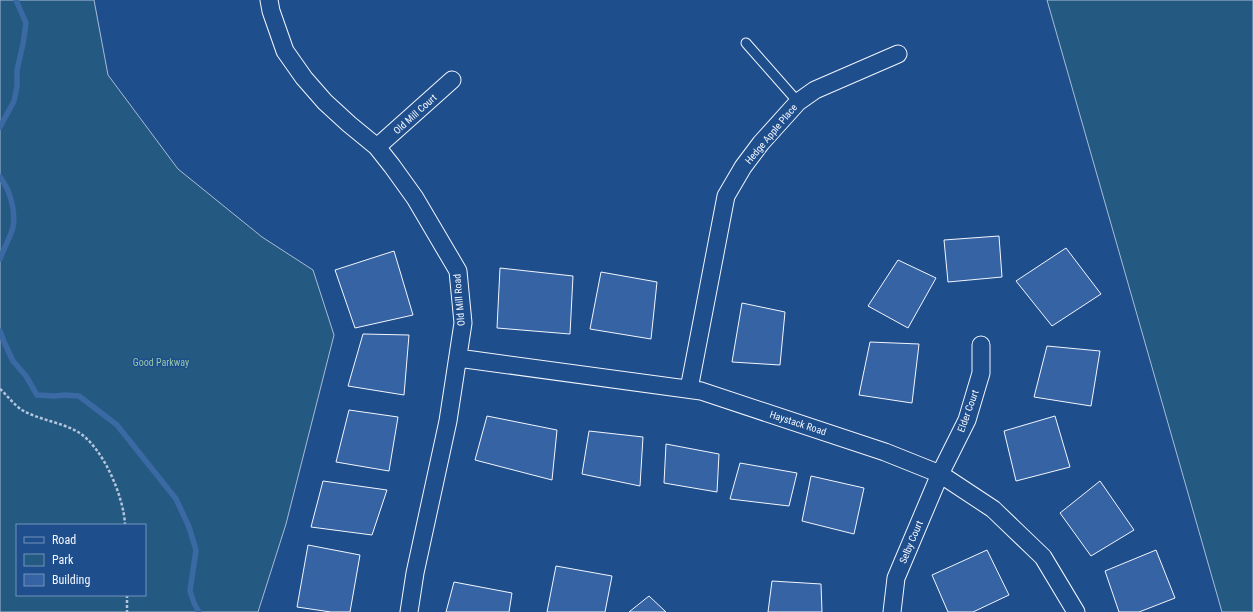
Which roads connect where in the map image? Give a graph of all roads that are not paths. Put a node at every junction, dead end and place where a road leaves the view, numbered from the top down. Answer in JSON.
{"nodes":[{"id":1,"x":270,"y":0,"type":"edge"},
{"id":2,"x":746,"y":43,"type":"dead end"},
{"id":3,"x":898,"y":54,"type":"dead end"},
{"id":4,"x":452,"y":80,"type":"dead end"},
{"id":5,"x":798,"y":102,"type":"junction"},
{"id":6,"x":377,"y":147,"type":"junction"},
{"id":7,"x":981,"y":345,"type":"dead end"},
{"id":8,"x":458,"y":358,"type":"junction"},
{"id":9,"x":689,"y":389,"type":"junction"},
{"id":10,"x":940,"y":474,"type":"junction"},
{"id":11,"x":409,"y":612,"type":"edge"},
{"id":12,"x":892,"y":612,"type":"edge"},
{"id":13,"x":1076,"y":612,"type":"edge"}],
"edges":[{"from":1,"to":6,"type":"street","name":"Old Mill Road"},
{"from":2,"to":5,"type":"lane"},
{"from":3,"to":5,"type":"street","name":"Hedge Apple Place"},
{"from":4,"to":6,"type":"street","name":"Old Mill Court"},
{"from":5,"to":9,"type":"street","name":"Hedge Apple Place"},
{"from":6,"to":8,"type":"street","name":"Old Mill Road"},
{"from":7,"to":10,"type":"street","name":"Elder Court"},
{"from":8,"to":9,"type":"street","name":"Haystack Road"},
{"from":8,"to":11,"type":"street","name":"Old Mill Road"},
{"from":9,"to":10,"type":"street","name":"Haystack Road"},
{"from":10,"to":12,"type":"street","name":"Selby Court"},
{"from":10,"to":13,"type":"street","name":"Haystack Road"}]}
